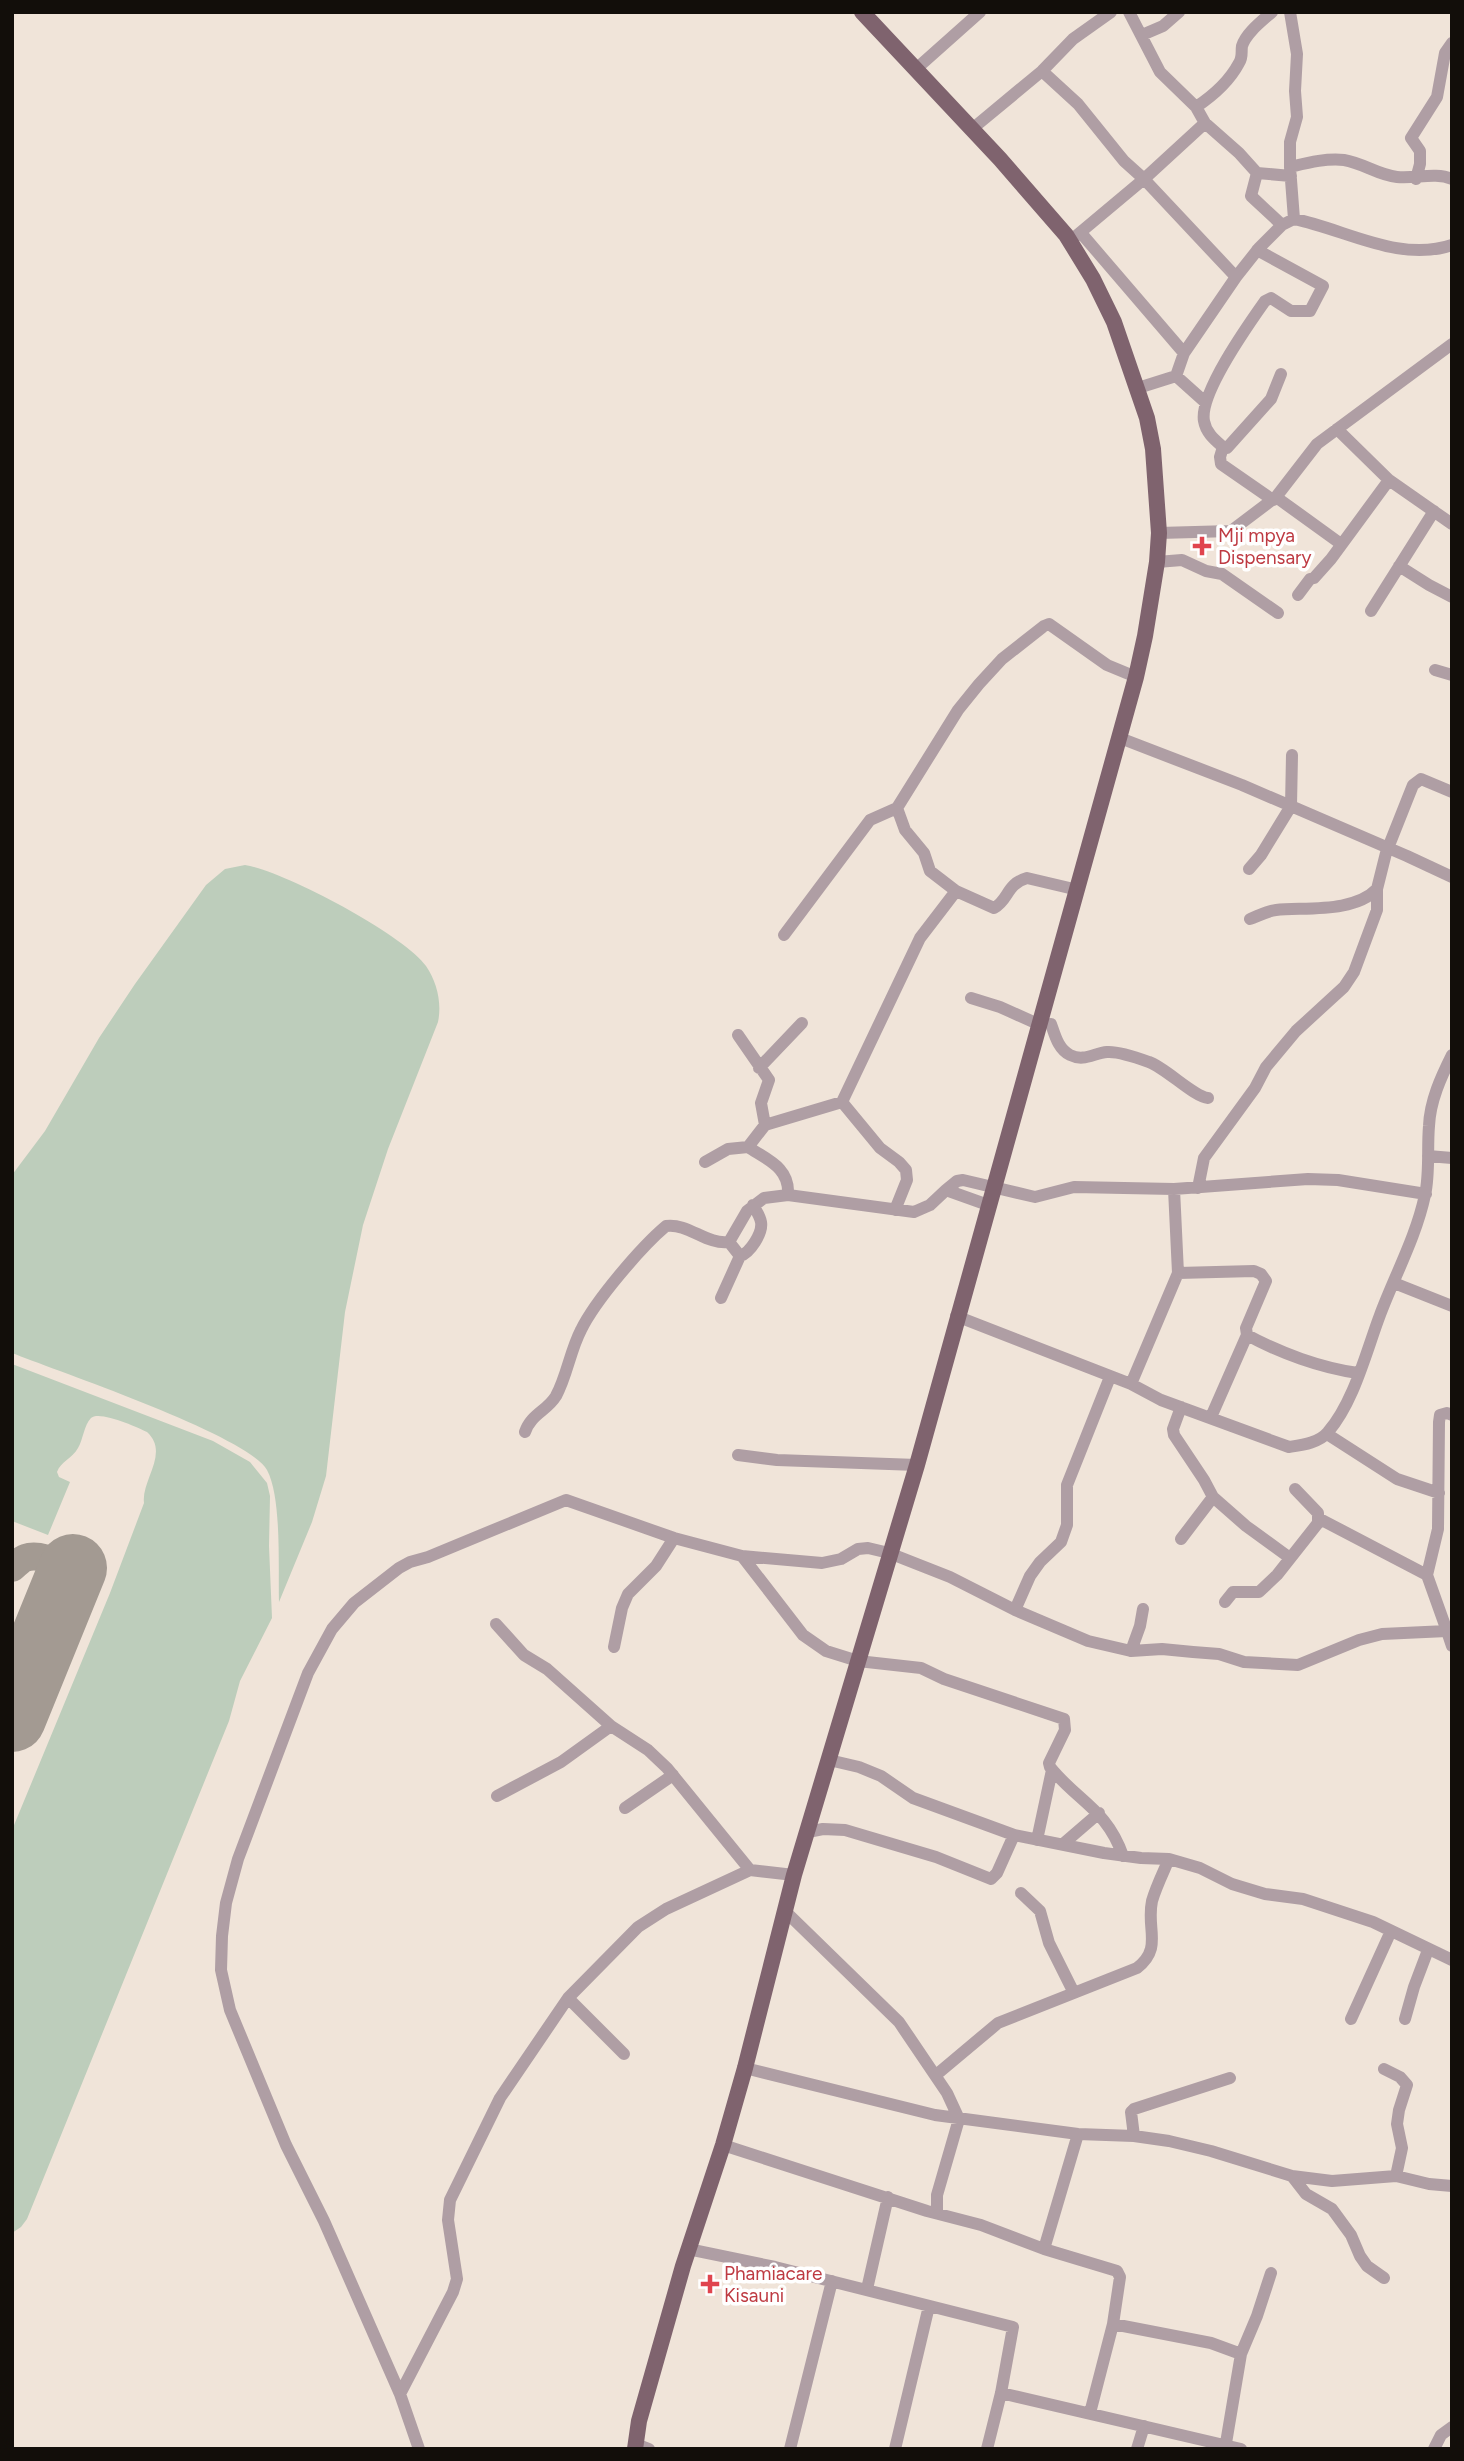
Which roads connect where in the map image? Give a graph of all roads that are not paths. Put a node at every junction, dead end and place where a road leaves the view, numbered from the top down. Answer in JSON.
{"nodes":[{"id":1,"x":862,"y":12,"type":"edge"},
{"id":2,"x":980,"y":12,"type":"edge"},
{"id":3,"x":1111,"y":12,"type":"edge"},
{"id":4,"x":1129,"y":12,"type":"edge"},
{"id":5,"x":1179,"y":12,"type":"edge"},
{"id":6,"x":1272,"y":12,"type":"edge"},
{"id":7,"x":1290,"y":12,"type":"edge"},
{"id":8,"x":1142,"y":35,"type":"junction"},
{"id":9,"x":1452,"y":43,"type":"edge"},
{"id":10,"x":916,"y":69,"type":"junction"},
{"id":11,"x":1042,"y":71,"type":"junction"},
{"id":12,"x":1447,"y":78,"type":"edge"},
{"id":13,"x":1196,"y":107,"type":"junction"},
{"id":14,"x":1205,"y":123,"type":"junction"},
{"id":15,"x":972,"y":130,"type":"junction"},
{"id":16,"x":1290,"y":172,"type":"junction"},
{"id":17,"x":1257,"y":173,"type":"junction"},
{"id":18,"x":1144,"y":179,"type":"junction"},
{"id":19,"x":1416,"y":179,"type":"junction"},
{"id":20,"x":1452,"y":179,"type":"edge"},
{"id":21,"x":1288,"y":222,"type":"junction"},
{"id":22,"x":1075,"y":237,"type":"junction"},
{"id":23,"x":1452,"y":245,"type":"edge"},
{"id":24,"x":1257,"y":250,"type":"junction"},
{"id":25,"x":1236,"y":276,"type":"junction"},
{"id":26,"x":1452,"y":344,"type":"edge"},
{"id":27,"x":1184,"y":353,"type":"junction"},
{"id":28,"x":1281,"y":374,"type":"dead end"},
{"id":29,"x":1176,"y":376,"type":"junction"},
{"id":30,"x":1138,"y":388,"type":"junction"},
{"id":31,"x":1205,"y":402,"type":"junction"},
{"id":32,"x":1337,"y":429,"type":"junction"},
{"id":33,"x":1223,"y":447,"type":"junction"},
{"id":34,"x":1389,"y":480,"type":"junction"},
{"id":35,"x":1274,"y":499,"type":"junction"},
{"id":36,"x":1434,"y":511,"type":"junction"},
{"id":37,"x":1452,"y":524,"type":"edge"},
{"id":38,"x":1159,"y":533,"type":"junction"},
{"id":39,"x":1341,"y":544,"type":"junction"},
{"id":40,"x":1157,"y":562,"type":"junction"},
{"id":41,"x":1399,"y":566,"type":"junction"},
{"id":42,"x":1298,"y":596,"type":"dead end"},
{"id":43,"x":1452,"y":597,"type":"edge"},
{"id":44,"x":1371,"y":611,"type":"dead end"},
{"id":45,"x":1278,"y":613,"type":"dead end"},
{"id":46,"x":1436,"y":670,"type":"dead end"},
{"id":47,"x":1452,"y":675,"type":"edge"},
{"id":48,"x":1136,"y":677,"type":"junction"},
{"id":49,"x":1120,"y":738,"type":"junction"},
{"id":50,"x":1292,"y":755,"type":"dead end"},
{"id":51,"x":1452,"y":792,"type":"edge"},
{"id":52,"x":1291,"y":806,"type":"junction"},
{"id":53,"x":897,"y":807,"type":"junction"},
{"id":54,"x":1389,"y":848,"type":"junction"},
{"id":55,"x":1249,"y":869,"type":"dead end"},
{"id":56,"x":1452,"y":877,"type":"edge"},
{"id":57,"x":1377,"y":889,"type":"junction"},
{"id":58,"x":1078,"y":890,"type":"junction"},
{"id":59,"x":956,"y":891,"type":"junction"},
{"id":60,"x":1250,"y":919,"type":"dead end"},
{"id":61,"x":784,"y":935,"type":"dead end"},
{"id":62,"x":971,"y":998,"type":"dead end"},
{"id":63,"x":802,"y":1023,"type":"dead end"},
{"id":64,"x":1038,"y":1024,"type":"junction"},
{"id":65,"x":738,"y":1035,"type":"dead end"},
{"id":66,"x":1031,"y":1051,"type":"junction"},
{"id":67,"x":1452,"y":1055,"type":"edge"},
{"id":68,"x":759,"y":1068,"type":"junction"},
{"id":69,"x":1208,"y":1098,"type":"dead end"},
{"id":70,"x":842,"y":1101,"type":"junction"},
{"id":71,"x":765,"y":1125,"type":"junction"},
{"id":72,"x":748,"y":1147,"type":"junction"},
{"id":73,"x":1427,"y":1156,"type":"junction"},
{"id":74,"x":1452,"y":1158,"type":"edge"},
{"id":75,"x":705,"y":1162,"type":"dead end"},
{"id":76,"x":993,"y":1187,"type":"junction"},
{"id":77,"x":1198,"y":1188,"type":"junction"},
{"id":78,"x":1174,"y":1189,"type":"junction"},
{"id":79,"x":946,"y":1191,"type":"junction"},
{"id":80,"x":1426,"y":1194,"type":"junction"},
{"id":81,"x":788,"y":1195,"type":"junction"},
{"id":82,"x":753,"y":1205,"type":"junction"},
{"id":83,"x":988,"y":1205,"type":"junction"},
{"id":84,"x":895,"y":1210,"type":"junction"},
{"id":85,"x":729,"y":1242,"type":"junction"},
{"id":86,"x":740,"y":1256,"type":"junction"},
{"id":87,"x":1178,"y":1273,"type":"junction"},
{"id":88,"x":1394,"y":1283,"type":"junction"},
{"id":89,"x":721,"y":1298,"type":"dead end"},
{"id":90,"x":1452,"y":1306,"type":"edge"},
{"id":91,"x":956,"y":1316,"type":"junction"},
{"id":92,"x":1247,"y":1335,"type":"junction"},
{"id":93,"x":1358,"y":1373,"type":"junction"},
{"id":94,"x":1110,"y":1377,"type":"junction"},
{"id":95,"x":1131,"y":1384,"type":"junction"},
{"id":96,"x":1181,"y":1407,"type":"junction"},
{"id":97,"x":1452,"y":1415,"type":"edge"},
{"id":98,"x":1211,"y":1418,"type":"junction"},
{"id":99,"x":525,"y":1432,"type":"dead end"},
{"id":100,"x":1327,"y":1434,"type":"junction"},
{"id":101,"x":738,"y":1455,"type":"dead end"},
{"id":102,"x":917,"y":1465,"type":"junction"},
{"id":103,"x":1294,"y":1489,"type":"dead end"},
{"id":104,"x":1438,"y":1493,"type":"junction"},
{"id":105,"x":1213,"y":1497,"type":"junction"},
{"id":106,"x":1318,"y":1518,"type":"junction"},
{"id":107,"x":674,"y":1538,"type":"junction"},
{"id":108,"x":1181,"y":1539,"type":"dead end"},
{"id":109,"x":889,"y":1553,"type":"junction"},
{"id":110,"x":742,"y":1556,"type":"junction"},
{"id":111,"x":1290,"y":1558,"type":"junction"},
{"id":112,"x":1427,"y":1575,"type":"junction"},
{"id":113,"x":1225,"y":1602,"type":"dead end"},
{"id":114,"x":1143,"y":1608,"type":"dead end"},
{"id":115,"x":1015,"y":1610,"type":"junction"},
{"id":116,"x":496,"y":1624,"type":"dead end"},
{"id":117,"x":1447,"y":1631,"type":"junction"},
{"id":118,"x":1452,"y":1646,"type":"edge"},
{"id":119,"x":614,"y":1647,"type":"dead end"},
{"id":120,"x":1131,"y":1651,"type":"junction"},
{"id":121,"x":858,"y":1661,"type":"junction"},
{"id":122,"x":611,"y":1726,"type":"junction"},
{"id":123,"x":829,"y":1760,"type":"junction"},
{"id":124,"x":1052,"y":1770,"type":"junction"},
{"id":125,"x":673,"y":1775,"type":"junction"},
{"id":126,"x":497,"y":1796,"type":"dead end"},
{"id":127,"x":625,"y":1808,"type":"dead end"},
{"id":128,"x":1099,"y":1813,"type":"junction"},
{"id":129,"x":808,"y":1832,"type":"junction"},
{"id":130,"x":1014,"y":1835,"type":"junction"},
{"id":131,"x":1037,"y":1840,"type":"junction"},
{"id":132,"x":1063,"y":1844,"type":"junction"},
{"id":133,"x":1122,"y":1856,"type":"junction"},
{"id":134,"x":1169,"y":1859,"type":"junction"},
{"id":135,"x":750,"y":1870,"type":"junction"},
{"id":136,"x":794,"y":1875,"type":"junction"},
{"id":137,"x":1021,"y":1893,"type":"dead end"},
{"id":138,"x":786,"y":1912,"type":"junction"},
{"id":139,"x":1391,"y":1931,"type":"junction"},
{"id":140,"x":1428,"y":1950,"type":"junction"},
{"id":141,"x":1452,"y":1960,"type":"edge"},
{"id":142,"x":1074,"y":1993,"type":"junction"},
{"id":143,"x":568,"y":1998,"type":"junction"},
{"id":144,"x":1351,"y":2019,"type":"dead end"},
{"id":145,"x":1405,"y":2019,"type":"dead end"},
{"id":146,"x":624,"y":2054,"type":"dead end"},
{"id":147,"x":745,"y":2068,"type":"junction"},
{"id":148,"x":1384,"y":2070,"type":"dead end"},
{"id":149,"x":936,"y":2075,"type":"junction"},
{"id":150,"x":1230,"y":2078,"type":"dead end"},
{"id":151,"x":959,"y":2119,"type":"junction"},
{"id":152,"x":1078,"y":2134,"type":"junction"},
{"id":153,"x":1134,"y":2136,"type":"junction"},
{"id":154,"x":723,"y":2145,"type":"junction"},
{"id":155,"x":1292,"y":2176,"type":"junction"},
{"id":156,"x":1396,"y":2176,"type":"junction"},
{"id":157,"x":1452,"y":2186,"type":"edge"},
{"id":158,"x":888,"y":2197,"type":"junction"},
{"id":159,"x":937,"y":2213,"type":"junction"},
{"id":160,"x":688,"y":2249,"type":"junction"},
{"id":161,"x":1044,"y":2249,"type":"junction"},
{"id":162,"x":1271,"y":2273,"type":"dead end"},
{"id":163,"x":1384,"y":2278,"type":"dead end"},
{"id":164,"x":832,"y":2281,"type":"junction"},
{"id":165,"x":867,"y":2289,"type":"junction"},
{"id":166,"x":929,"y":2306,"type":"junction"},
{"id":167,"x":1113,"y":2323,"type":"junction"},
{"id":168,"x":1241,"y":2354,"type":"junction"},
{"id":169,"x":1001,"y":2393,"type":"junction"},
{"id":170,"x":400,"y":2394,"type":"junction"},
{"id":171,"x":1090,"y":2413,"type":"junction"},
{"id":172,"x":1144,"y":2426,"type":"junction"},
{"id":173,"x":1452,"y":2427,"type":"edge"},
{"id":174,"x":640,"y":2447,"type":"edge"},
{"id":175,"x":1226,"y":2447,"type":"edge"},
{"id":176,"x":991,"y":2448,"type":"edge"},
{"id":177,"x":419,"y":2449,"type":"edge"},
{"id":178,"x":790,"y":2449,"type":"edge"},
{"id":179,"x":895,"y":2449,"type":"edge"},
{"id":180,"x":1138,"y":2449,"type":"edge"},
{"id":181,"x":1241,"y":2449,"type":"edge"},
{"id":182,"x":1434,"y":2449,"type":"edge"}],
"edges":[{"from":1,"to":10,"type":"main road"},
{"from":2,"to":10,"type":"street"},
{"from":3,"to":11,"type":"street"},
{"from":4,"to":8,"type":"street"},
{"from":5,"to":8,"type":"street"},
{"from":6,"to":13,"type":"street"},
{"from":7,"to":16,"type":"street"},
{"from":8,"to":13,"type":"street"},
{"from":9,"to":12,"type":"street"},
{"from":10,"to":15,"type":"main road"},
{"from":11,"to":15,"type":"street"},
{"from":11,"to":18,"type":"street"},
{"from":12,"to":19,"type":"street"},
{"from":13,"to":14,"type":"street"},
{"from":14,"to":17,"type":"street"},
{"from":14,"to":18,"type":"street"},
{"from":15,"to":22,"type":"main road"},
{"from":16,"to":17,"type":"street"},
{"from":16,"to":19,"type":"street"},
{"from":16,"to":21,"type":"street"},
{"from":17,"to":21,"type":"street"},
{"from":18,"to":22,"type":"street"},
{"from":18,"to":25,"type":"street"},
{"from":19,"to":20,"type":"street"},
{"from":21,"to":23,"type":"street"},
{"from":21,"to":24,"type":"street"},
{"from":22,"to":27,"type":"street"},
{"from":22,"to":30,"type":"main road"},
{"from":24,"to":25,"type":"street"},
{"from":24,"to":31,"type":"street"},
{"from":25,"to":27,"type":"street"},
{"from":26,"to":32,"type":"street"},
{"from":27,"to":29,"type":"street"},
{"from":28,"to":33,"type":"street"},
{"from":29,"to":30,"type":"street"},
{"from":29,"to":31,"type":"street"},
{"from":30,"to":38,"type":"main road"},
{"from":31,"to":33,"type":"street"},
{"from":32,"to":34,"type":"street"},
{"from":32,"to":35,"type":"street"},
{"from":33,"to":35,"type":"street"},
{"from":34,"to":36,"type":"street"},
{"from":34,"to":39,"type":"street"},
{"from":35,"to":38,"type":"street"},
{"from":35,"to":39,"type":"street"},
{"from":36,"to":37,"type":"street"},
{"from":36,"to":41,"type":"street"},
{"from":38,"to":40,"type":"main road"},
{"from":39,"to":42,"type":"street"},
{"from":40,"to":45,"type":"street"},
{"from":40,"to":48,"type":"main road"},
{"from":41,"to":43,"type":"street"},
{"from":41,"to":44,"type":"street"},
{"from":46,"to":47,"type":"street"},
{"from":48,"to":49,"type":"main road"},
{"from":48,"to":53,"type":"street"},
{"from":49,"to":52,"type":"street"},
{"from":49,"to":58,"type":"main road"},
{"from":50,"to":52,"type":"street"},
{"from":51,"to":54,"type":"street"},
{"from":52,"to":54,"type":"street"},
{"from":52,"to":55,"type":"street"},
{"from":53,"to":59,"type":"street"},
{"from":53,"to":61,"type":"street"},
{"from":54,"to":56,"type":"street"},
{"from":54,"to":57,"type":"street"},
{"from":57,"to":60,"type":"street"},
{"from":57,"to":77,"type":"street"},
{"from":58,"to":59,"type":"street"},
{"from":58,"to":64,"type":"main road"},
{"from":59,"to":70,"type":"street"},
{"from":62,"to":64,"type":"street"},
{"from":63,"to":68,"type":"street"},
{"from":64,"to":66,"type":"main road"},
{"from":65,"to":68,"type":"street"},
{"from":66,"to":69,"type":"street"},
{"from":66,"to":76,"type":"main road"},
{"from":67,"to":73,"type":"street"},
{"from":68,"to":71,"type":"street"},
{"from":70,"to":71,"type":"street"},
{"from":70,"to":84,"type":"street"},
{"from":71,"to":72,"type":"street"},
{"from":72,"to":75,"type":"street"},
{"from":72,"to":81,"type":"street"},
{"from":73,"to":74,"type":"street"},
{"from":73,"to":80,"type":"street"},
{"from":76,"to":78,"type":"street"},
{"from":76,"to":79,"type":"street"},
{"from":76,"to":83,"type":"main road"},
{"from":77,"to":78,"type":"street"},
{"from":77,"to":80,"type":"street"},
{"from":78,"to":87,"type":"street"},
{"from":79,"to":83,"type":"street"},
{"from":79,"to":84,"type":"street"},
{"from":80,"to":88,"type":"street"},
{"from":81,"to":82,"type":"street"},
{"from":81,"to":84,"type":"street"},
{"from":82,"to":85,"type":"street"},
{"from":82,"to":86,"type":"street"},
{"from":83,"to":91,"type":"main road"},
{"from":85,"to":86,"type":"street"},
{"from":85,"to":99,"type":"street"},
{"from":86,"to":89,"type":"street"},
{"from":87,"to":92,"type":"street"},
{"from":87,"to":95,"type":"street"},
{"from":88,"to":90,"type":"street"},
{"from":88,"to":93,"type":"street"},
{"from":91,"to":94,"type":"street"},
{"from":91,"to":102,"type":"main road"},
{"from":92,"to":93,"type":"street"},
{"from":92,"to":98,"type":"street"},
{"from":93,"to":100,"type":"street"},
{"from":94,"to":95,"type":"street"},
{"from":94,"to":115,"type":"street"},
{"from":95,"to":96,"type":"street"},
{"from":96,"to":98,"type":"street"},
{"from":96,"to":105,"type":"street"},
{"from":97,"to":104,"type":"street"},
{"from":98,"to":100,"type":"street"},
{"from":100,"to":104,"type":"street"},
{"from":101,"to":102,"type":"street"},
{"from":102,"to":109,"type":"main road"},
{"from":103,"to":106,"type":"street"},
{"from":104,"to":112,"type":"street"},
{"from":105,"to":108,"type":"street"},
{"from":105,"to":111,"type":"street"},
{"from":106,"to":111,"type":"street"},
{"from":106,"to":112,"type":"street"},
{"from":107,"to":110,"type":"street"},
{"from":107,"to":119,"type":"street"},
{"from":107,"to":170,"type":"street"},
{"from":109,"to":110,"type":"street"},
{"from":109,"to":115,"type":"street"},
{"from":109,"to":121,"type":"main road"},
{"from":110,"to":121,"type":"street"},
{"from":111,"to":113,"type":"street"},
{"from":112,"to":117,"type":"street"},
{"from":114,"to":120,"type":"street"},
{"from":115,"to":120,"type":"street"},
{"from":116,"to":122,"type":"street"},
{"from":117,"to":118,"type":"street"},
{"from":117,"to":120,"type":"street"},
{"from":121,"to":123,"type":"main road"},
{"from":121,"to":124,"type":"street"},
{"from":122,"to":125,"type":"street"},
{"from":122,"to":126,"type":"street"},
{"from":123,"to":129,"type":"main road"},
{"from":123,"to":130,"type":"street"},
{"from":124,"to":128,"type":"street"},
{"from":124,"to":131,"type":"street"},
{"from":125,"to":127,"type":"street"},
{"from":125,"to":135,"type":"street"},
{"from":128,"to":132,"type":"street"},
{"from":128,"to":133,"type":"street"},
{"from":129,"to":130,"type":"street"},
{"from":129,"to":136,"type":"main road"},
{"from":130,"to":131,"type":"street"},
{"from":131,"to":132,"type":"street"},
{"from":132,"to":133,"type":"street"},
{"from":133,"to":134,"type":"street"},
{"from":134,"to":139,"type":"street"},
{"from":134,"to":142,"type":"street"},
{"from":135,"to":136,"type":"street"},
{"from":135,"to":143,"type":"street"},
{"from":136,"to":138,"type":"main road"},
{"from":137,"to":142,"type":"street"},
{"from":138,"to":147,"type":"main road"},
{"from":138,"to":149,"type":"street"},
{"from":139,"to":140,"type":"street"},
{"from":139,"to":144,"type":"street"},
{"from":140,"to":141,"type":"street"},
{"from":140,"to":145,"type":"street"},
{"from":142,"to":149,"type":"street"},
{"from":143,"to":146,"type":"street"},
{"from":143,"to":170,"type":"street"},
{"from":147,"to":151,"type":"street"},
{"from":147,"to":154,"type":"main road"},
{"from":148,"to":156,"type":"street"},
{"from":149,"to":151,"type":"street"},
{"from":150,"to":153,"type":"street"},
{"from":151,"to":152,"type":"street"},
{"from":151,"to":159,"type":"street"},
{"from":152,"to":153,"type":"street"},
{"from":152,"to":161,"type":"street"},
{"from":153,"to":155,"type":"street"},
{"from":154,"to":158,"type":"street"},
{"from":154,"to":160,"type":"main road"},
{"from":155,"to":156,"type":"street"},
{"from":155,"to":163,"type":"street"},
{"from":156,"to":157,"type":"street"},
{"from":158,"to":159,"type":"street"},
{"from":158,"to":165,"type":"street"},
{"from":159,"to":161,"type":"street"},
{"from":160,"to":164,"type":"street"},
{"from":160,"to":174,"type":"main road"},
{"from":161,"to":167,"type":"street"},
{"from":162,"to":168,"type":"street"},
{"from":164,"to":165,"type":"street"},
{"from":164,"to":178,"type":"street"},
{"from":165,"to":166,"type":"street"},
{"from":166,"to":169,"type":"street"},
{"from":166,"to":179,"type":"street"},
{"from":167,"to":168,"type":"street"},
{"from":167,"to":171,"type":"street"},
{"from":168,"to":175,"type":"street"},
{"from":169,"to":171,"type":"street"},
{"from":169,"to":176,"type":"street"},
{"from":170,"to":177,"type":"street"},
{"from":171,"to":172,"type":"street"},
{"from":172,"to":175,"type":"street"},
{"from":172,"to":180,"type":"street"},
{"from":173,"to":182,"type":"street"},
{"from":175,"to":181,"type":"street"}]}
